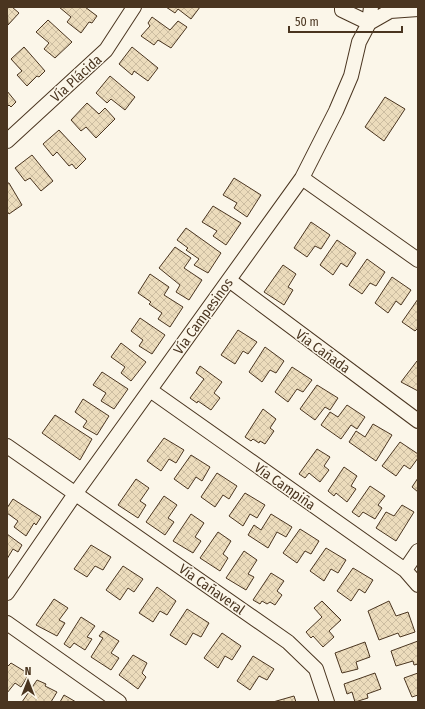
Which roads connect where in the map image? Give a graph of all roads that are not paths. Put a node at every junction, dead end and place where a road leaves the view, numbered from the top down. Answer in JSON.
{"nodes":[{"id":1,"x":134,"y":7,"type":"edge"},
{"id":2,"x":342,"y":7,"type":"edge"},
{"id":3,"x":371,"y":7,"type":"edge"},
{"id":4,"x":418,"y":10,"type":"edge"},
{"id":5,"x":369,"y":23,"type":"junction"},
{"id":6,"x":7,"y":141,"type":"edge"},
{"id":7,"x":302,"y":178,"type":"junction"},
{"id":8,"x":418,"y":260,"type":"edge"},
{"id":9,"x":228,"y":280,"type":"junction"},
{"id":10,"x":150,"y":390,"type":"junction"},
{"id":11,"x":418,"y":421,"type":"edge"},
{"id":12,"x":7,"y":446,"type":"edge"},
{"id":13,"x":76,"y":494,"type":"junction"},
{"id":14,"x":418,"y":552,"type":"edge"},
{"id":15,"x":405,"y":570,"type":"junction"},
{"id":16,"x":418,"y":585,"type":"edge"},
{"id":17,"x":7,"y":593,"type":"edge"},
{"id":18,"x":7,"y":623,"type":"edge"},
{"id":19,"x":119,"y":702,"type":"edge"},
{"id":20,"x":327,"y":702,"type":"edge"}],
"edges":[{"from":1,"to":6,"type":"street","name":"Vía Plácida"},
{"from":2,"to":5,"type":"street"},
{"from":3,"to":5,"type":"street","name":"Vía Campesinos"},
{"from":4,"to":5,"type":"street"},
{"from":5,"to":7,"type":"street","name":"Vía Campesinos"},
{"from":7,"to":8,"type":"street"},
{"from":7,"to":9,"type":"street","name":"Vía Campesinos"},
{"from":9,"to":10,"type":"street","name":"Vía Campesinos"},
{"from":9,"to":11,"type":"street","name":"Vía Cañada"},
{"from":10,"to":13,"type":"street","name":"Vía Campesinos"},
{"from":10,"to":15,"type":"street","name":"Vía Campiña"},
{"from":12,"to":13,"type":"street","name":"Vía Cañaveral"},
{"from":13,"to":17,"type":"street","name":"Vía Campesinos"},
{"from":13,"to":20,"type":"street","name":"Vía Cañaveral"},
{"from":14,"to":15,"type":"street"},
{"from":15,"to":16,"type":"street","name":"Vía Campiña"},
{"from":18,"to":19,"type":"street"}]}
